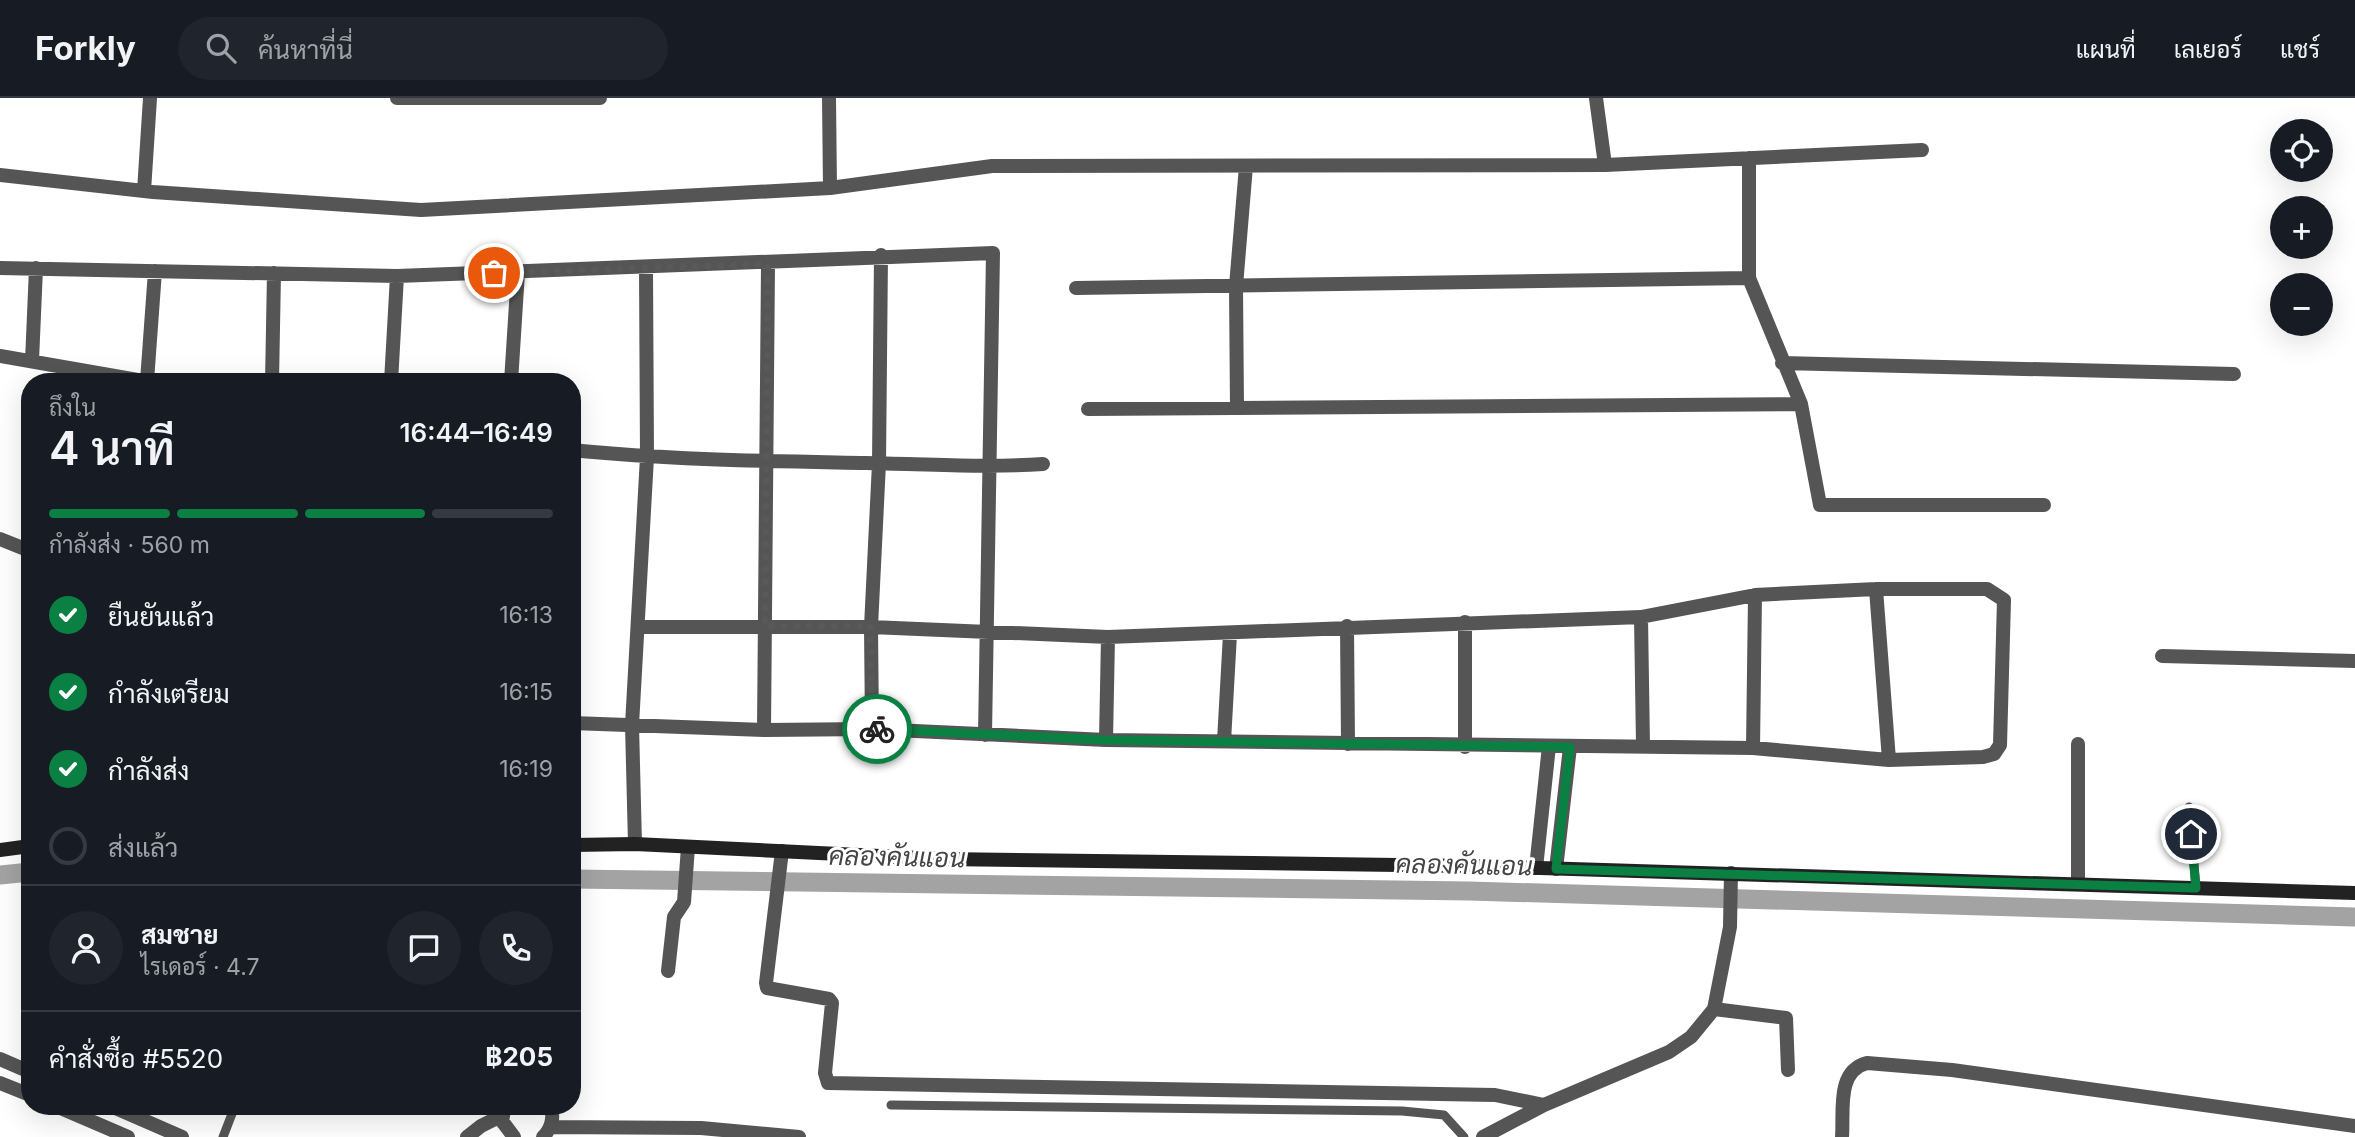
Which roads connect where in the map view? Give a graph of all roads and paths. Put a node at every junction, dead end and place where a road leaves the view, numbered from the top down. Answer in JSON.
{"nodes":[{"id":1,"x":150,"y":98,"type":"edge"},
{"id":2,"x":397,"y":98,"type":"edge"},
{"id":3,"x":600,"y":98,"type":"edge"},
{"id":4,"x":829,"y":98,"type":"edge"},
{"id":5,"x":1596,"y":98,"type":"edge"},
{"id":6,"x":1922,"y":150,"type":"dead end"},
{"id":7,"x":1749,"y":158,"type":"junction"},
{"id":8,"x":1605,"y":165,"type":"junction"},
{"id":9,"x":1246,"y":166,"type":"junction"},
{"id":10,"x":0,"y":176,"type":"edge"},
{"id":11,"x":830,"y":188,"type":"junction"},
{"id":12,"x":144,"y":191,"type":"junction"},
{"id":13,"x":881,"y":255,"type":"junction"},
{"id":14,"x":768,"y":264,"type":"junction"},
{"id":15,"x":0,"y":268,"type":"edge"},
{"id":16,"x":36,"y":268,"type":"junction"},
{"id":17,"x":646,"y":268,"type":"junction"},
{"id":18,"x":155,"y":271,"type":"junction"},
{"id":19,"x":518,"y":272,"type":"junction"},
{"id":20,"x":274,"y":273,"type":"junction"},
{"id":21,"x":397,"y":276,"type":"junction"},
{"id":22,"x":1749,"y":278,"type":"junction"},
{"id":23,"x":1236,"y":286,"type":"junction"},
{"id":24,"x":1076,"y":288,"type":"dead end"},
{"id":25,"x":0,"y":356,"type":"edge"},
{"id":26,"x":32,"y":361,"type":"junction"},
{"id":27,"x":1782,"y":363,"type":"junction"},
{"id":28,"x":102,"y":373,"type":"edge"},
{"id":29,"x":149,"y":373,"type":"edge"},
{"id":30,"x":272,"y":373,"type":"edge"},
{"id":31,"x":392,"y":373,"type":"edge"},
{"id":32,"x":512,"y":373,"type":"edge"},
{"id":33,"x":2234,"y":374,"type":"dead end"},
{"id":34,"x":1801,"y":404,"type":"junction"},
{"id":35,"x":1237,"y":408,"type":"junction"},
{"id":36,"x":1088,"y":409,"type":"dead end"},
{"id":37,"x":581,"y":451,"type":"edge"},
{"id":38,"x":647,"y":457,"type":"junction"},
{"id":39,"x":766,"y":461,"type":"junction"},
{"id":40,"x":879,"y":463,"type":"junction"},
{"id":41,"x":1043,"y":464,"type":"dead end"},
{"id":42,"x":992,"y":468,"type":"junction"},
{"id":43,"x":2044,"y":505,"type":"dead end"},
{"id":44,"x":0,"y":539,"type":"edge"},
{"id":45,"x":21,"y":547,"type":"edge"},
{"id":46,"x":1876,"y":589,"type":"junction"},
{"id":47,"x":1755,"y":595,"type":"junction"},
{"id":48,"x":1641,"y":617,"type":"junction"},
{"id":49,"x":1465,"y":622,"type":"junction"},
{"id":50,"x":765,"y":626,"type":"junction"},
{"id":51,"x":871,"y":626,"type":"junction"},
{"id":52,"x":1347,"y":626,"type":"junction"},
{"id":53,"x":638,"y":627,"type":"junction"},
{"id":54,"x":987,"y":630,"type":"junction"},
{"id":55,"x":1230,"y":634,"type":"junction"},
{"id":56,"x":1108,"y":637,"type":"junction"},
{"id":57,"x":2162,"y":656,"type":"dead end"},
{"id":58,"x":2355,"y":661,"type":"edge"},
{"id":59,"x":581,"y":723,"type":"edge"},
{"id":60,"x":632,"y":725,"type":"junction"},
{"id":61,"x":872,"y":729,"type":"junction"},
{"id":62,"x":764,"y":730,"type":"junction"},
{"id":63,"x":985,"y":735,"type":"junction"},
{"id":64,"x":1106,"y":740,"type":"junction"},
{"id":65,"x":1224,"y":741,"type":"junction"},
{"id":66,"x":1348,"y":744,"type":"junction"},
{"id":67,"x":2078,"y":744,"type":"dead end"},
{"id":68,"x":1549,"y":746,"type":"junction"},
{"id":69,"x":1643,"y":746,"type":"junction"},
{"id":70,"x":1465,"y":747,"type":"junction"},
{"id":71,"x":1570,"y":747,"type":"junction"},
{"id":72,"x":1753,"y":748,"type":"junction"},
{"id":73,"x":1889,"y":760,"type":"junction"},
{"id":74,"x":2189,"y":807,"type":"dead end"},
{"id":75,"x":635,"y":844,"type":"junction"},
{"id":76,"x":581,"y":845,"type":"edge"},
{"id":77,"x":21,"y":847,"type":"edge"},
{"id":78,"x":0,"y":850,"type":"edge"},
{"id":79,"x":782,"y":851,"type":"junction"},
{"id":80,"x":688,"y":854,"type":"junction"},
{"id":81,"x":1536,"y":868,"type":"junction"},
{"id":82,"x":1556,"y":869,"type":"junction"},
{"id":83,"x":1731,"y":878,"type":"junction"},
{"id":84,"x":2078,"y":883,"type":"junction"},
{"id":85,"x":2196,"y":888,"type":"junction"},
{"id":86,"x":2355,"y":893,"type":"edge"},
{"id":87,"x":668,"y":971,"type":"dead end"},
{"id":88,"x":1714,"y":1009,"type":"junction"},
{"id":89,"x":0,"y":1059,"type":"edge"},
{"id":90,"x":21,"y":1068,"type":"edge"},
{"id":91,"x":1788,"y":1070,"type":"dead end"},
{"id":92,"x":0,"y":1083,"type":"edge"},
{"id":93,"x":21,"y":1091,"type":"edge"},
{"id":94,"x":891,"y":1105,"type":"dead end"},
{"id":95,"x":1544,"y":1105,"type":"junction"},
{"id":96,"x":77,"y":1115,"type":"edge"},
{"id":97,"x":132,"y":1115,"type":"edge"},
{"id":98,"x":232,"y":1115,"type":"edge"},
{"id":99,"x":497,"y":1115,"type":"edge"},
{"id":100,"x":504,"y":1115,"type":"edge"},
{"id":101,"x":552,"y":1115,"type":"edge"},
{"id":102,"x":2355,"y":1126,"type":"edge"},
{"id":103,"x":547,"y":1132,"type":"edge"},
{"id":104,"x":769,"y":1135,"type":"edge"},
{"id":105,"x":128,"y":1137,"type":"edge"},
{"id":106,"x":182,"y":1137,"type":"edge"},
{"id":107,"x":223,"y":1137,"type":"edge"},
{"id":108,"x":467,"y":1137,"type":"edge"},
{"id":109,"x":514,"y":1137,"type":"edge"},
{"id":110,"x":799,"y":1137,"type":"edge"},
{"id":111,"x":1464,"y":1137,"type":"edge"},
{"id":112,"x":1483,"y":1137,"type":"edge"},
{"id":113,"x":1842,"y":1137,"type":"edge"}],
"edges":[{"from":1,"to":12,"type":"street"},
{"from":2,"to":3,"type":"street"},
{"from":4,"to":11,"type":"street"},
{"from":5,"to":8,"type":"street"},
{"from":6,"to":7,"type":"street"},
{"from":7,"to":8,"type":"street"},
{"from":7,"to":22,"type":"street"},
{"from":8,"to":9,"type":"street"},
{"from":9,"to":11,"type":"street"},
{"from":9,"to":23,"type":"street"},
{"from":10,"to":12,"type":"street"},
{"from":11,"to":12,"type":"street"},
{"from":13,"to":14,"type":"street"},
{"from":13,"to":40,"type":"street"},
{"from":13,"to":42,"type":"street"},
{"from":14,"to":17,"type":"street"},
{"from":14,"to":39,"type":"street"},
{"from":15,"to":16,"type":"street"},
{"from":16,"to":18,"type":"street"},
{"from":16,"to":26,"type":"street"},
{"from":17,"to":19,"type":"street"},
{"from":17,"to":38,"type":"street"},
{"from":18,"to":20,"type":"street"},
{"from":18,"to":29,"type":"street"},
{"from":19,"to":21,"type":"street"},
{"from":19,"to":32,"type":"street"},
{"from":20,"to":21,"type":"street"},
{"from":20,"to":30,"type":"street"},
{"from":21,"to":31,"type":"street"},
{"from":22,"to":23,"type":"street"},
{"from":22,"to":27,"type":"street"},
{"from":23,"to":24,"type":"street"},
{"from":23,"to":35,"type":"street"},
{"from":25,"to":26,"type":"street"},
{"from":26,"to":28,"type":"street"},
{"from":27,"to":33,"type":"street"},
{"from":27,"to":34,"type":"street"},
{"from":34,"to":35,"type":"street"},
{"from":34,"to":43,"type":"street"},
{"from":35,"to":36,"type":"street"},
{"from":37,"to":38,"type":"street"},
{"from":38,"to":39,"type":"street"},
{"from":38,"to":53,"type":"street"},
{"from":39,"to":40,"type":"street"},
{"from":39,"to":50,"type":"street"},
{"from":40,"to":42,"type":"street"},
{"from":40,"to":51,"type":"street"},
{"from":41,"to":42,"type":"street"},
{"from":42,"to":54,"type":"street"},
{"from":44,"to":45,"type":"street"},
{"from":46,"to":47,"type":"street"},
{"from":46,"to":73,"type":"street"},
{"from":46,"to":73,"type":"street"},
{"from":47,"to":48,"type":"street"},
{"from":47,"to":72,"type":"street"},
{"from":48,"to":49,"type":"street"},
{"from":48,"to":69,"type":"street"},
{"from":49,"to":52,"type":"street"},
{"from":49,"to":70,"type":"street"},
{"from":50,"to":51,"type":"street"},
{"from":50,"to":53,"type":"street"},
{"from":50,"to":62,"type":"street"},
{"from":51,"to":54,"type":"street"},
{"from":51,"to":61,"type":"street"},
{"from":52,"to":55,"type":"street"},
{"from":52,"to":66,"type":"street"},
{"from":53,"to":60,"type":"street"},
{"from":54,"to":56,"type":"street"},
{"from":54,"to":63,"type":"street"},
{"from":55,"to":56,"type":"street"},
{"from":55,"to":65,"type":"street"},
{"from":56,"to":64,"type":"street"},
{"from":57,"to":58,"type":"street"},
{"from":59,"to":60,"type":"street"},
{"from":60,"to":62,"type":"street"},
{"from":60,"to":75,"type":"street"},
{"from":61,"to":62,"type":"street"},
{"from":61,"to":63,"type":"street"},
{"from":63,"to":64,"type":"street"},
{"from":64,"to":65,"type":"street"},
{"from":65,"to":66,"type":"street"},
{"from":66,"to":70,"type":"street"},
{"from":67,"to":84,"type":"street"},
{"from":68,"to":70,"type":"street"},
{"from":68,"to":71,"type":"street"},
{"from":68,"to":81,"type":"street"},
{"from":69,"to":71,"type":"street"},
{"from":69,"to":72,"type":"street"},
{"from":71,"to":82,"type":"street"},
{"from":72,"to":73,"type":"street"},
{"from":74,"to":85,"type":"lane"},
{"from":75,"to":76,"type":"street"},
{"from":75,"to":80,"type":"street"},
{"from":77,"to":78,"type":"street"},
{"from":79,"to":80,"type":"street"},
{"from":79,"to":81,"type":"street"},
{"from":79,"to":95,"type":"street"},
{"from":80,"to":87,"type":"street"},
{"from":81,"to":82,"type":"street"},
{"from":82,"to":83,"type":"street"},
{"from":83,"to":84,"type":"street"},
{"from":83,"to":88,"type":"street"},
{"from":84,"to":85,"type":"street"},
{"from":85,"to":86,"type":"street"},
{"from":88,"to":91,"type":"street"},
{"from":88,"to":95,"type":"street"},
{"from":89,"to":90,"type":"street"},
{"from":92,"to":93,"type":"street"},
{"from":94,"to":111,"type":"lane"},
{"from":95,"to":112,"type":"street"},
{"from":96,"to":105,"type":"street"},
{"from":97,"to":106,"type":"street"},
{"from":98,"to":107,"type":"lane"},
{"from":99,"to":108,"type":"street"},
{"from":100,"to":109,"type":"street"},
{"from":101,"to":103,"type":"street"},
{"from":102,"to":113,"type":"street"},
{"from":103,"to":104,"type":"street"},
{"from":104,"to":110,"type":"street"}]}
